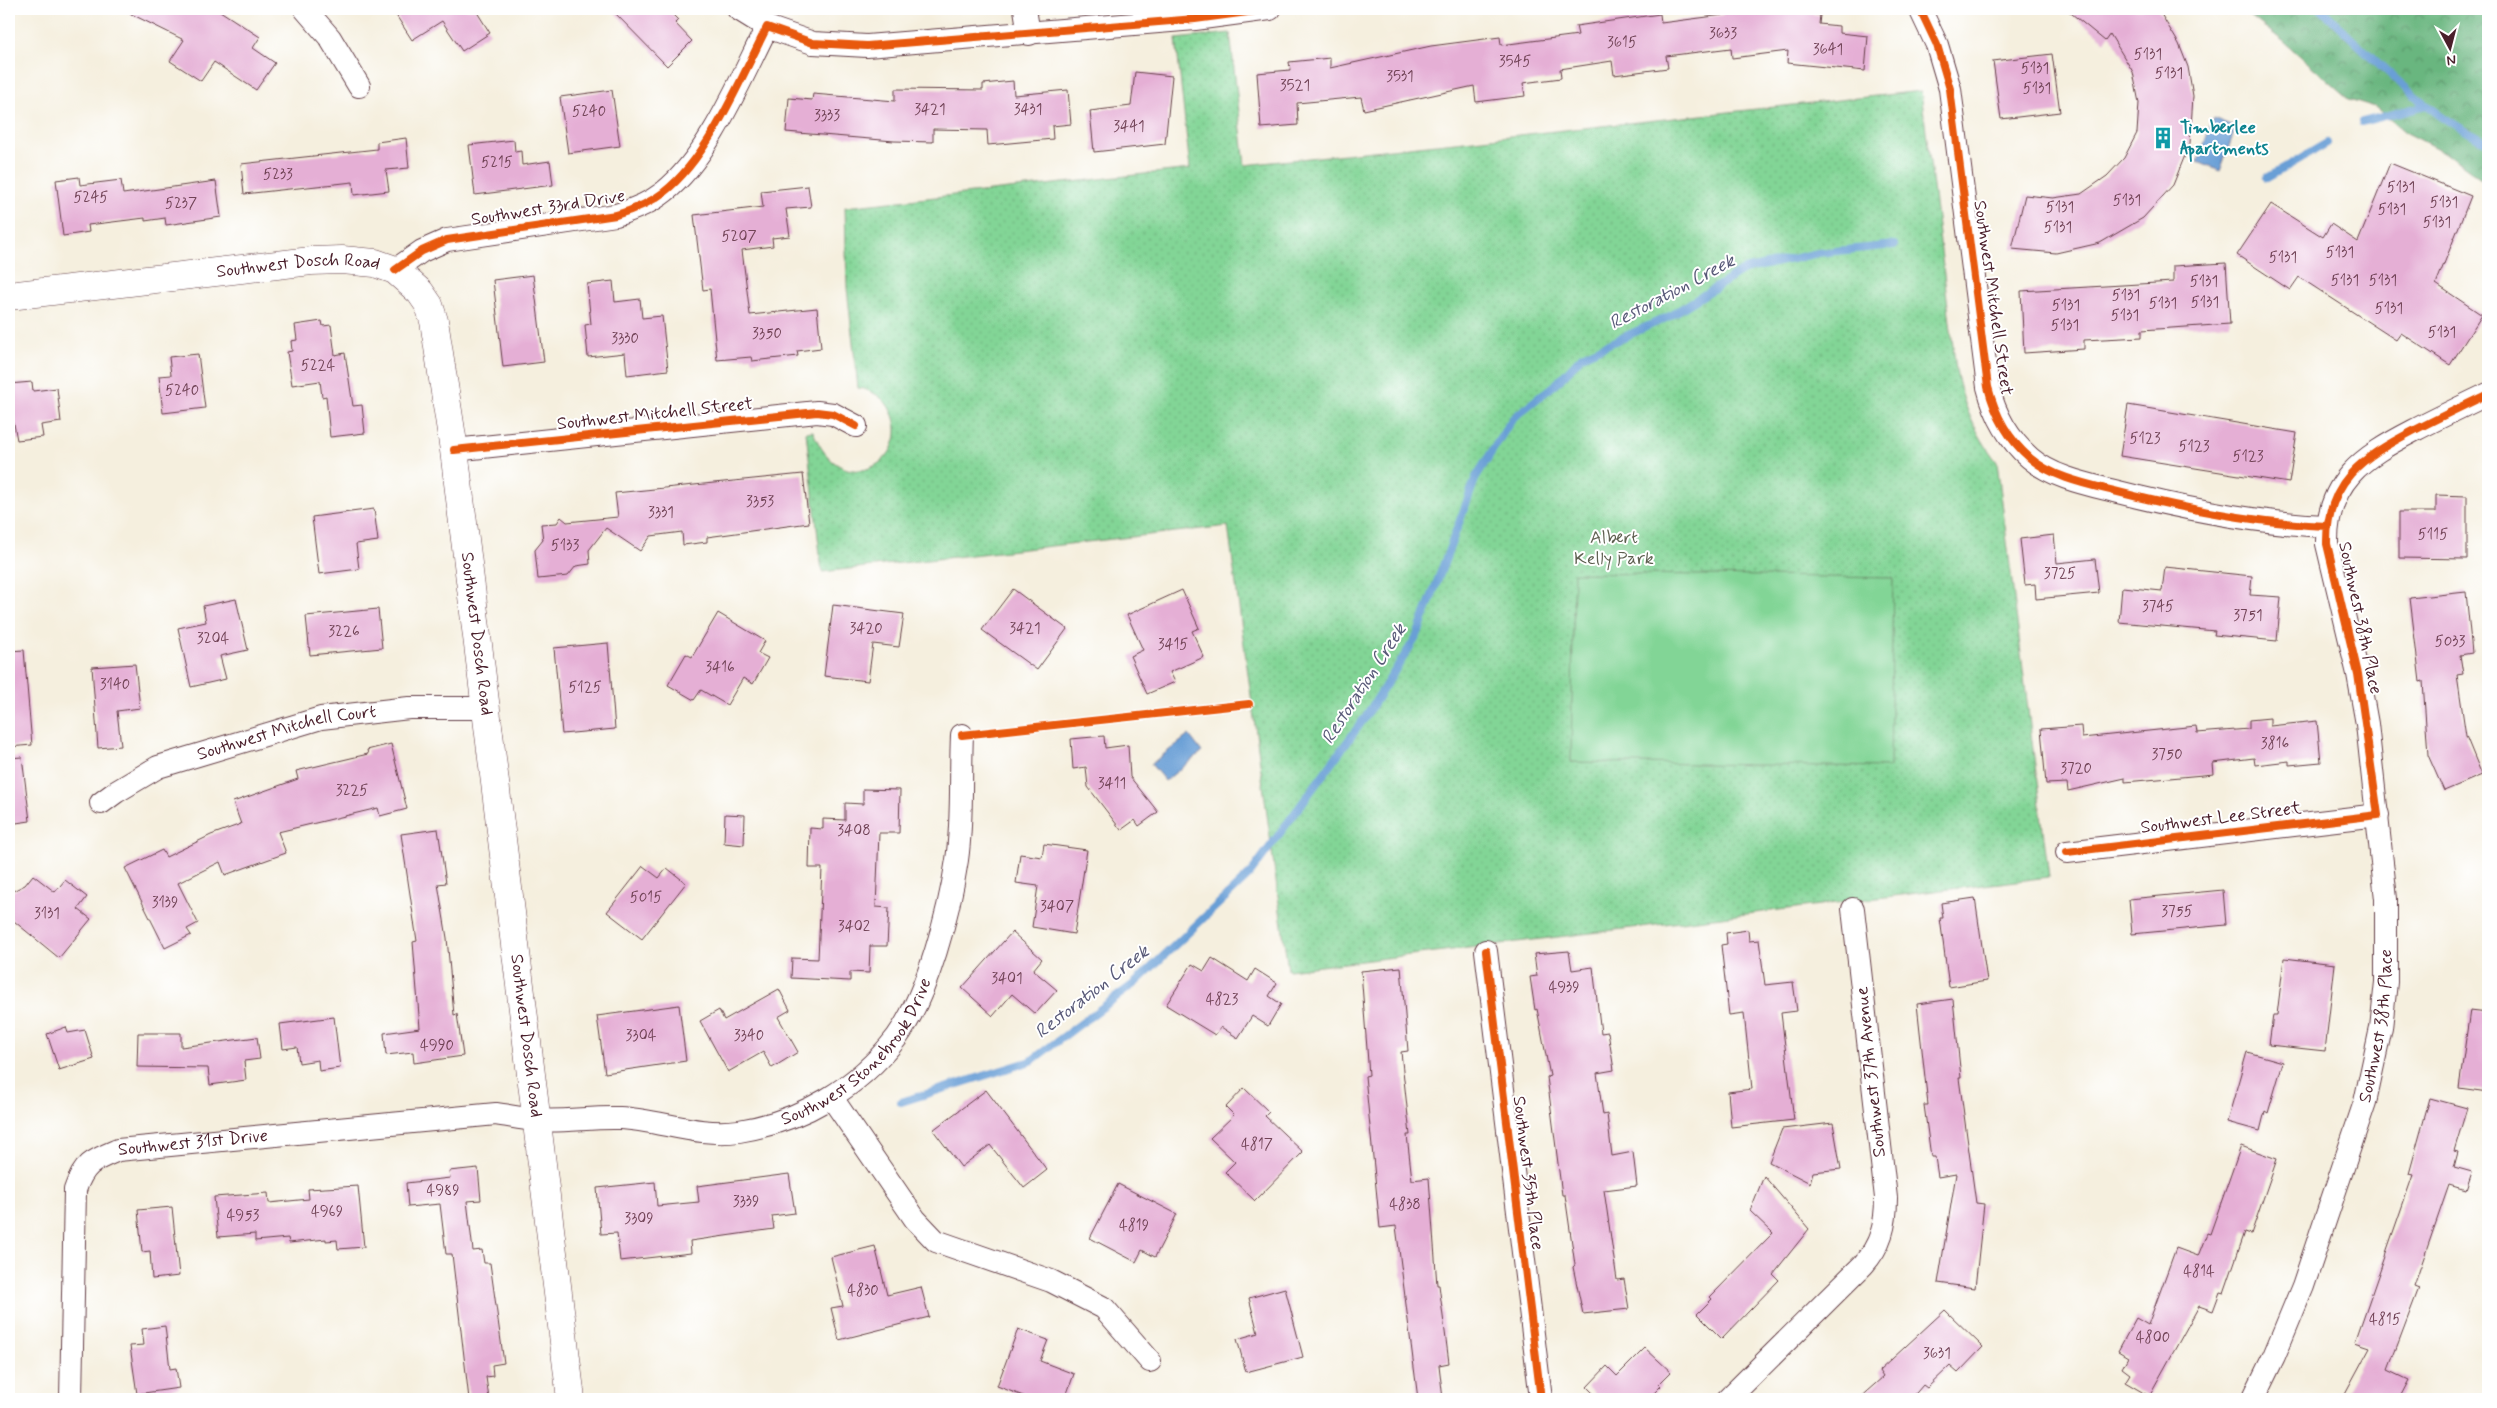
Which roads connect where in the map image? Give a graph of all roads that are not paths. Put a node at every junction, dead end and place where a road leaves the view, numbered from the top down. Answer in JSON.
{"nodes":[{"id":1,"x":305,"y":9,"type":"edge"},
{"id":2,"x":738,"y":9,"type":"edge"},
{"id":3,"x":1025,"y":9,"type":"edge"},
{"id":4,"x":1270,"y":9,"type":"edge"},
{"id":5,"x":1920,"y":9,"type":"edge"},
{"id":6,"x":767,"y":27,"type":"junction"},
{"id":7,"x":1029,"y":34,"type":"junction"},
{"id":8,"x":359,"y":86,"type":"dead end"},
{"id":9,"x":395,"y":270,"type":"junction"},
{"id":10,"x":9,"y":296,"type":"edge"},
{"id":11,"x":2488,"y":394,"type":"edge"},
{"id":12,"x":856,"y":426,"type":"dead end"},
{"id":13,"x":454,"y":450,"type":"junction"},
{"id":14,"x":2327,"y":526,"type":"junction"},
{"id":15,"x":486,"y":708,"type":"junction"},
{"id":16,"x":962,"y":735,"type":"dead end"},
{"id":17,"x":101,"y":803,"type":"dead end"},
{"id":18,"x":2378,"y":815,"type":"junction"},
{"id":19,"x":2067,"y":852,"type":"dead end"},
{"id":20,"x":1853,"y":909,"type":"dead end"},
{"id":21,"x":1486,"y":951,"type":"dead end"},
{"id":22,"x":832,"y":1098,"type":"junction"},
{"id":23,"x":538,"y":1120,"type":"junction"},
{"id":24,"x":1150,"y":1361,"type":"dead end"},
{"id":25,"x":71,"y":1399,"type":"edge"},
{"id":26,"x":571,"y":1399,"type":"edge"},
{"id":27,"x":1541,"y":1399,"type":"edge"},
{"id":28,"x":1728,"y":1399,"type":"edge"},
{"id":29,"x":2253,"y":1399,"type":"edge"}],
"edges":[{"from":1,"to":8,"type":"street"},
{"from":2,"to":6,"type":"street"},
{"from":3,"to":7,"type":"street"},
{"from":4,"to":7,"type":"street"},
{"from":5,"to":14,"type":"street","name":"Southwest Mitchell Street"},
{"from":6,"to":7,"type":"street"},
{"from":6,"to":9,"type":"street","name":"Southwest 33rd Drive"},
{"from":9,"to":10,"type":"street","name":"Southwest Dosch Road"},
{"from":9,"to":13,"type":"street","name":"Southwest Dosch Road"},
{"from":11,"to":14,"type":"street","name":"Southwest 38th Place"},
{"from":12,"to":13,"type":"street","name":"Southwest Mitchell Street"},
{"from":13,"to":15,"type":"street","name":"Southwest Dosch Road"},
{"from":14,"to":18,"type":"street","name":"Southwest 38th Place"},
{"from":15,"to":17,"type":"street","name":"Southwest Mitchell Court"},
{"from":15,"to":23,"type":"street","name":"Southwest Dosch Road"},
{"from":16,"to":22,"type":"street","name":"Southwest Stonebrook Drive"},
{"from":18,"to":19,"type":"street","name":"Southwest Lee Street"},
{"from":18,"to":29,"type":"street","name":"Southwest 38th Place"},
{"from":20,"to":28,"type":"street","name":"Southwest 37th Avenue"},
{"from":21,"to":27,"type":"street","name":"Southwest 35th Place"},
{"from":22,"to":23,"type":"street","name":"Southwest Stonebrook Drive"},
{"from":22,"to":24,"type":"street"},
{"from":23,"to":25,"type":"street","name":"Southwest 31st Drive"},
{"from":23,"to":26,"type":"street","name":"Southwest Dosch Road"}]}
